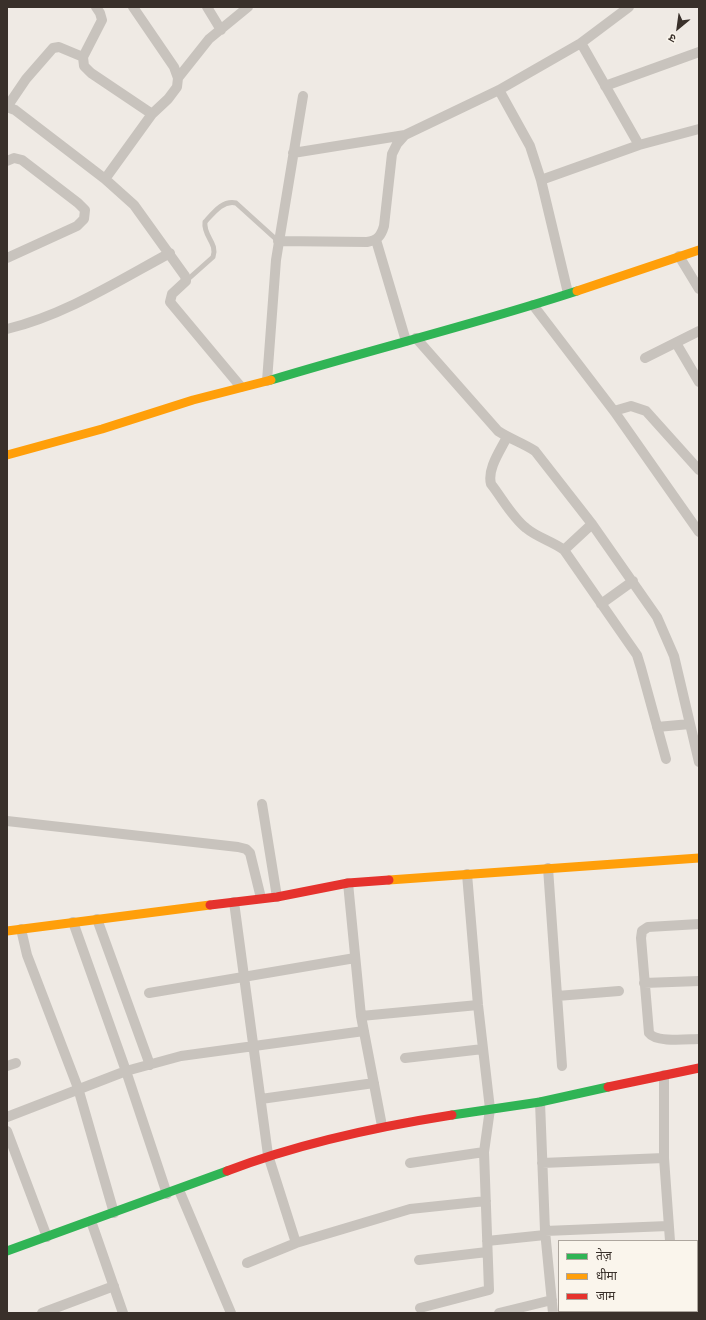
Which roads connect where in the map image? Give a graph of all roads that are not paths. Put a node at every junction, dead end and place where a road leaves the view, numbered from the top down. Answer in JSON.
{"nodes":[{"id":1,"x":96,"y":7,"type":"edge"},
{"id":2,"x":133,"y":7,"type":"edge"},
{"id":3,"x":207,"y":7,"type":"edge"},
{"id":4,"x":248,"y":7,"type":"edge"},
{"id":5,"x":629,"y":7,"type":"edge"},
{"id":6,"x":221,"y":30,"type":"junction"},
{"id":7,"x":581,"y":43,"type":"junction"},
{"id":8,"x":699,"y":52,"type":"edge"},
{"id":9,"x":83,"y":57,"type":"junction"},
{"id":10,"x":178,"y":78,"type":"junction"},
{"id":11,"x":605,"y":86,"type":"junction"},
{"id":12,"x":498,"y":90,"type":"junction"},
{"id":13,"x":303,"y":96,"type":"dead end"},
{"id":14,"x":7,"y":107,"type":"edge"},
{"id":15,"x":152,"y":114,"type":"junction"},
{"id":16,"x":699,"y":129,"type":"edge"},
{"id":17,"x":406,"y":135,"type":"junction"},
{"id":18,"x":639,"y":145,"type":"junction"},
{"id":19,"x":294,"y":153,"type":"junction"},
{"id":20,"x":7,"y":160,"type":"edge"},
{"id":21,"x":105,"y":179,"type":"junction"},
{"id":22,"x":541,"y":180,"type":"junction"},
{"id":23,"x":376,"y":240,"type":"junction"},
{"id":24,"x":278,"y":241,"type":"junction"},
{"id":25,"x":699,"y":250,"type":"edge"},
{"id":26,"x":170,"y":253,"type":"junction"},
{"id":27,"x":679,"y":256,"type":"junction"},
{"id":28,"x":7,"y":258,"type":"edge"},
{"id":29,"x":186,"y":281,"type":"junction"},
{"id":30,"x":699,"y":289,"type":"edge"},
{"id":31,"x":568,"y":294,"type":"junction"},
{"id":32,"x":532,"y":305,"type":"junction"},
{"id":33,"x":8,"y":327,"type":"edge"},
{"id":34,"x":699,"y":331,"type":"edge"},
{"id":35,"x":416,"y":338,"type":"junction"},
{"id":36,"x":406,"y":341,"type":"junction"},
{"id":37,"x":676,"y":343,"type":"junction"},
{"id":38,"x":645,"y":358,"type":"dead end"},
{"id":39,"x":267,"y":381,"type":"junction"},
{"id":40,"x":699,"y":382,"type":"edge"},
{"id":41,"x":241,"y":387,"type":"junction"},
{"id":42,"x":614,"y":411,"type":"junction"},
{"id":43,"x":507,"y":437,"type":"junction"},
{"id":44,"x":7,"y":455,"type":"edge"},
{"id":45,"x":699,"y":470,"type":"edge"},
{"id":46,"x":592,"y":524,"type":"junction"},
{"id":47,"x":699,"y":531,"type":"edge"},
{"id":48,"x":564,"y":550,"type":"junction"},
{"id":49,"x":633,"y":581,"type":"junction"},
{"id":50,"x":601,"y":604,"type":"junction"},
{"id":51,"x":690,"y":724,"type":"junction"},
{"id":52,"x":657,"y":727,"type":"junction"},
{"id":53,"x":666,"y":759,"type":"dead end"},
{"id":54,"x":699,"y":762,"type":"edge"},
{"id":55,"x":262,"y":804,"type":"dead end"},
{"id":56,"x":7,"y":821,"type":"edge"},
{"id":57,"x":699,"y":858,"type":"edge"},
{"id":58,"x":548,"y":868,"type":"junction"},
{"id":59,"x":468,"y":874,"type":"junction"},
{"id":60,"x":348,"y":883,"type":"junction"},
{"id":61,"x":277,"y":897,"type":"junction"},
{"id":62,"x":260,"y":898,"type":"junction"},
{"id":63,"x":234,"y":902,"type":"junction"},
{"id":64,"x":97,"y":919,"type":"junction"},
{"id":65,"x":73,"y":922,"type":"junction"},
{"id":66,"x":699,"y":924,"type":"edge"},
{"id":67,"x":21,"y":929,"type":"junction"},
{"id":68,"x":7,"y":931,"type":"edge"},
{"id":69,"x":355,"y":958,"type":"junction"},
{"id":70,"x":244,"y":976,"type":"junction"},
{"id":71,"x":699,"y":981,"type":"edge"},
{"id":72,"x":644,"y":983,"type":"junction"},
{"id":73,"x":619,"y":991,"type":"dead end"},
{"id":74,"x":149,"y":993,"type":"dead end"},
{"id":75,"x":557,"y":996,"type":"junction"},
{"id":76,"x":478,"y":1005,"type":"junction"},
{"id":77,"x":361,"y":1016,"type":"junction"},
{"id":78,"x":364,"y":1031,"type":"junction"},
{"id":79,"x":699,"y":1039,"type":"edge"},
{"id":80,"x":254,"y":1047,"type":"junction"},
{"id":81,"x":483,"y":1048,"type":"junction"},
{"id":82,"x":405,"y":1058,"type":"dead end"},
{"id":83,"x":150,"y":1064,"type":"junction"},
{"id":84,"x":562,"y":1066,"type":"dead end"},
{"id":85,"x":699,"y":1068,"type":"edge"},
{"id":86,"x":126,"y":1071,"type":"junction"},
{"id":87,"x":664,"y":1075,"type":"junction"},
{"id":88,"x":374,"y":1083,"type":"junction"},
{"id":89,"x":78,"y":1088,"type":"junction"},
{"id":90,"x":261,"y":1099,"type":"junction"},
{"id":91,"x":540,"y":1102,"type":"junction"},
{"id":92,"x":490,"y":1109,"type":"junction"},
{"id":93,"x":7,"y":1117,"type":"edge"},
{"id":94,"x":382,"y":1126,"type":"junction"},
{"id":95,"x":7,"y":1131,"type":"edge"},
{"id":96,"x":484,"y":1152,"type":"junction"},
{"id":97,"x":268,"y":1154,"type":"junction"},
{"id":98,"x":664,"y":1158,"type":"junction"},
{"id":99,"x":410,"y":1163,"type":"dead end"},
{"id":100,"x":542,"y":1163,"type":"junction"},
{"id":101,"x":179,"y":1190,"type":"junction"},
{"id":102,"x":167,"y":1194,"type":"junction"},
{"id":103,"x":486,"y":1201,"type":"junction"},
{"id":104,"x":114,"y":1213,"type":"junction"},
{"id":105,"x":91,"y":1221,"type":"junction"},
{"id":106,"x":668,"y":1226,"type":"junction"},
{"id":107,"x":545,"y":1233,"type":"junction"},
{"id":108,"x":47,"y":1237,"type":"junction"},
{"id":109,"x":670,"y":1240,"type":"edge"},
{"id":110,"x":487,"y":1241,"type":"junction"},
{"id":111,"x":296,"y":1243,"type":"junction"},
{"id":112,"x":7,"y":1251,"type":"edge"},
{"id":113,"x":487,"y":1252,"type":"junction"},
{"id":114,"x":419,"y":1260,"type":"dead end"},
{"id":115,"x":247,"y":1263,"type":"dead end"},
{"id":116,"x":114,"y":1286,"type":"junction"},
{"id":117,"x":554,"y":1298,"type":"edge"},
{"id":118,"x":420,"y":1308,"type":"dead end"},
{"id":119,"x":42,"y":1313,"type":"edge"},
{"id":120,"x":123,"y":1313,"type":"edge"},
{"id":121,"x":231,"y":1313,"type":"edge"},
{"id":122,"x":499,"y":1313,"type":"edge"},
{"id":123,"x":553,"y":1313,"type":"edge"}],
"edges":[{"from":1,"to":9,"type":"street"},
{"from":2,"to":10,"type":"street"},
{"from":3,"to":6,"type":"street"},
{"from":4,"to":6,"type":"street"},
{"from":5,"to":7,"type":"street"},
{"from":6,"to":10,"type":"street"},
{"from":7,"to":11,"type":"street"},
{"from":7,"to":12,"type":"street"},
{"from":8,"to":11,"type":"street"},
{"from":9,"to":14,"type":"street"},
{"from":9,"to":15,"type":"street"},
{"from":10,"to":15,"type":"street"},
{"from":11,"to":18,"type":"street"},
{"from":12,"to":17,"type":"street"},
{"from":12,"to":22,"type":"street"},
{"from":13,"to":19,"type":"street"},
{"from":14,"to":21,"type":"street"},
{"from":15,"to":21,"type":"street"},
{"from":16,"to":18,"type":"street"},
{"from":17,"to":19,"type":"street"},
{"from":17,"to":23,"type":"street"},
{"from":18,"to":22,"type":"street"},
{"from":19,"to":24,"type":"street"},
{"from":20,"to":28,"type":"street"},
{"from":21,"to":26,"type":"street"},
{"from":22,"to":31,"type":"street"},
{"from":23,"to":24,"type":"street"},
{"from":23,"to":36,"type":"street"},
{"from":24,"to":29,"type":"lane"},
{"from":24,"to":39,"type":"street"},
{"from":25,"to":27,"type":"street"},
{"from":26,"to":29,"type":"street"},
{"from":26,"to":33,"type":"street"},
{"from":27,"to":30,"type":"street"},
{"from":27,"to":31,"type":"street"},
{"from":29,"to":41,"type":"street"},
{"from":31,"to":32,"type":"street"},
{"from":32,"to":35,"type":"street"},
{"from":32,"to":42,"type":"street"},
{"from":34,"to":37,"type":"street"},
{"from":35,"to":36,"type":"street"},
{"from":35,"to":43,"type":"street"},
{"from":36,"to":39,"type":"street"},
{"from":37,"to":38,"type":"street"},
{"from":37,"to":40,"type":"street"},
{"from":39,"to":41,"type":"street"},
{"from":41,"to":44,"type":"street"},
{"from":42,"to":45,"type":"street"},
{"from":42,"to":47,"type":"street"},
{"from":43,"to":46,"type":"street"},
{"from":43,"to":48,"type":"street"},
{"from":46,"to":48,"type":"street"},
{"from":46,"to":49,"type":"street"},
{"from":48,"to":50,"type":"street"},
{"from":49,"to":50,"type":"street"},
{"from":49,"to":51,"type":"street"},
{"from":50,"to":52,"type":"street"},
{"from":51,"to":52,"type":"street"},
{"from":51,"to":54,"type":"street"},
{"from":52,"to":53,"type":"street"},
{"from":55,"to":61,"type":"street"},
{"from":56,"to":62,"type":"street"},
{"from":57,"to":58,"type":"street"},
{"from":58,"to":59,"type":"street"},
{"from":58,"to":75,"type":"street"},
{"from":59,"to":60,"type":"street"},
{"from":59,"to":76,"type":"street"},
{"from":60,"to":61,"type":"street"},
{"from":60,"to":69,"type":"street"},
{"from":61,"to":62,"type":"street"},
{"from":62,"to":63,"type":"street"},
{"from":63,"to":64,"type":"street"},
{"from":63,"to":70,"type":"street"},
{"from":64,"to":65,"type":"street"},
{"from":64,"to":83,"type":"street"},
{"from":65,"to":67,"type":"street"},
{"from":65,"to":86,"type":"street"},
{"from":66,"to":72,"type":"street"},
{"from":67,"to":68,"type":"street"},
{"from":67,"to":89,"type":"street"},
{"from":69,"to":70,"type":"street"},
{"from":69,"to":77,"type":"street"},
{"from":70,"to":74,"type":"street"},
{"from":70,"to":80,"type":"street"},
{"from":71,"to":72,"type":"street"},
{"from":72,"to":79,"type":"street"},
{"from":73,"to":75,"type":"street"},
{"from":75,"to":84,"type":"street"},
{"from":76,"to":77,"type":"street"},
{"from":76,"to":81,"type":"street"},
{"from":77,"to":78,"type":"street"},
{"from":78,"to":80,"type":"street"},
{"from":78,"to":88,"type":"street"},
{"from":80,"to":83,"type":"street"},
{"from":80,"to":90,"type":"street"},
{"from":81,"to":82,"type":"street"},
{"from":81,"to":92,"type":"street"},
{"from":83,"to":86,"type":"street"},
{"from":85,"to":87,"type":"street"},
{"from":86,"to":89,"type":"street"},
{"from":86,"to":102,"type":"street"},
{"from":87,"to":91,"type":"street"},
{"from":87,"to":98,"type":"street"},
{"from":88,"to":90,"type":"street"},
{"from":88,"to":94,"type":"street"},
{"from":89,"to":93,"type":"street"},
{"from":89,"to":104,"type":"street"},
{"from":90,"to":97,"type":"street"},
{"from":91,"to":92,"type":"street"},
{"from":91,"to":100,"type":"street"},
{"from":92,"to":94,"type":"street"},
{"from":92,"to":96,"type":"street"},
{"from":94,"to":97,"type":"street"},
{"from":95,"to":108,"type":"street"},
{"from":96,"to":99,"type":"street"},
{"from":96,"to":103,"type":"street"},
{"from":97,"to":101,"type":"street"},
{"from":97,"to":111,"type":"street"},
{"from":98,"to":100,"type":"street"},
{"from":98,"to":106,"type":"street"},
{"from":100,"to":107,"type":"street"},
{"from":101,"to":102,"type":"street"},
{"from":101,"to":121,"type":"street"},
{"from":102,"to":104,"type":"street"},
{"from":103,"to":110,"type":"street"},
{"from":103,"to":111,"type":"street"},
{"from":104,"to":105,"type":"street"},
{"from":105,"to":108,"type":"street"},
{"from":105,"to":116,"type":"street"},
{"from":106,"to":107,"type":"street"},
{"from":106,"to":109,"type":"street"},
{"from":107,"to":110,"type":"street"},
{"from":107,"to":117,"type":"street"},
{"from":108,"to":112,"type":"street"},
{"from":110,"to":113,"type":"street"},
{"from":111,"to":115,"type":"street"},
{"from":113,"to":114,"type":"street"},
{"from":113,"to":118,"type":"street"},
{"from":116,"to":119,"type":"street"},
{"from":116,"to":120,"type":"street"},
{"from":117,"to":122,"type":"street"},
{"from":117,"to":123,"type":"street"}]}
